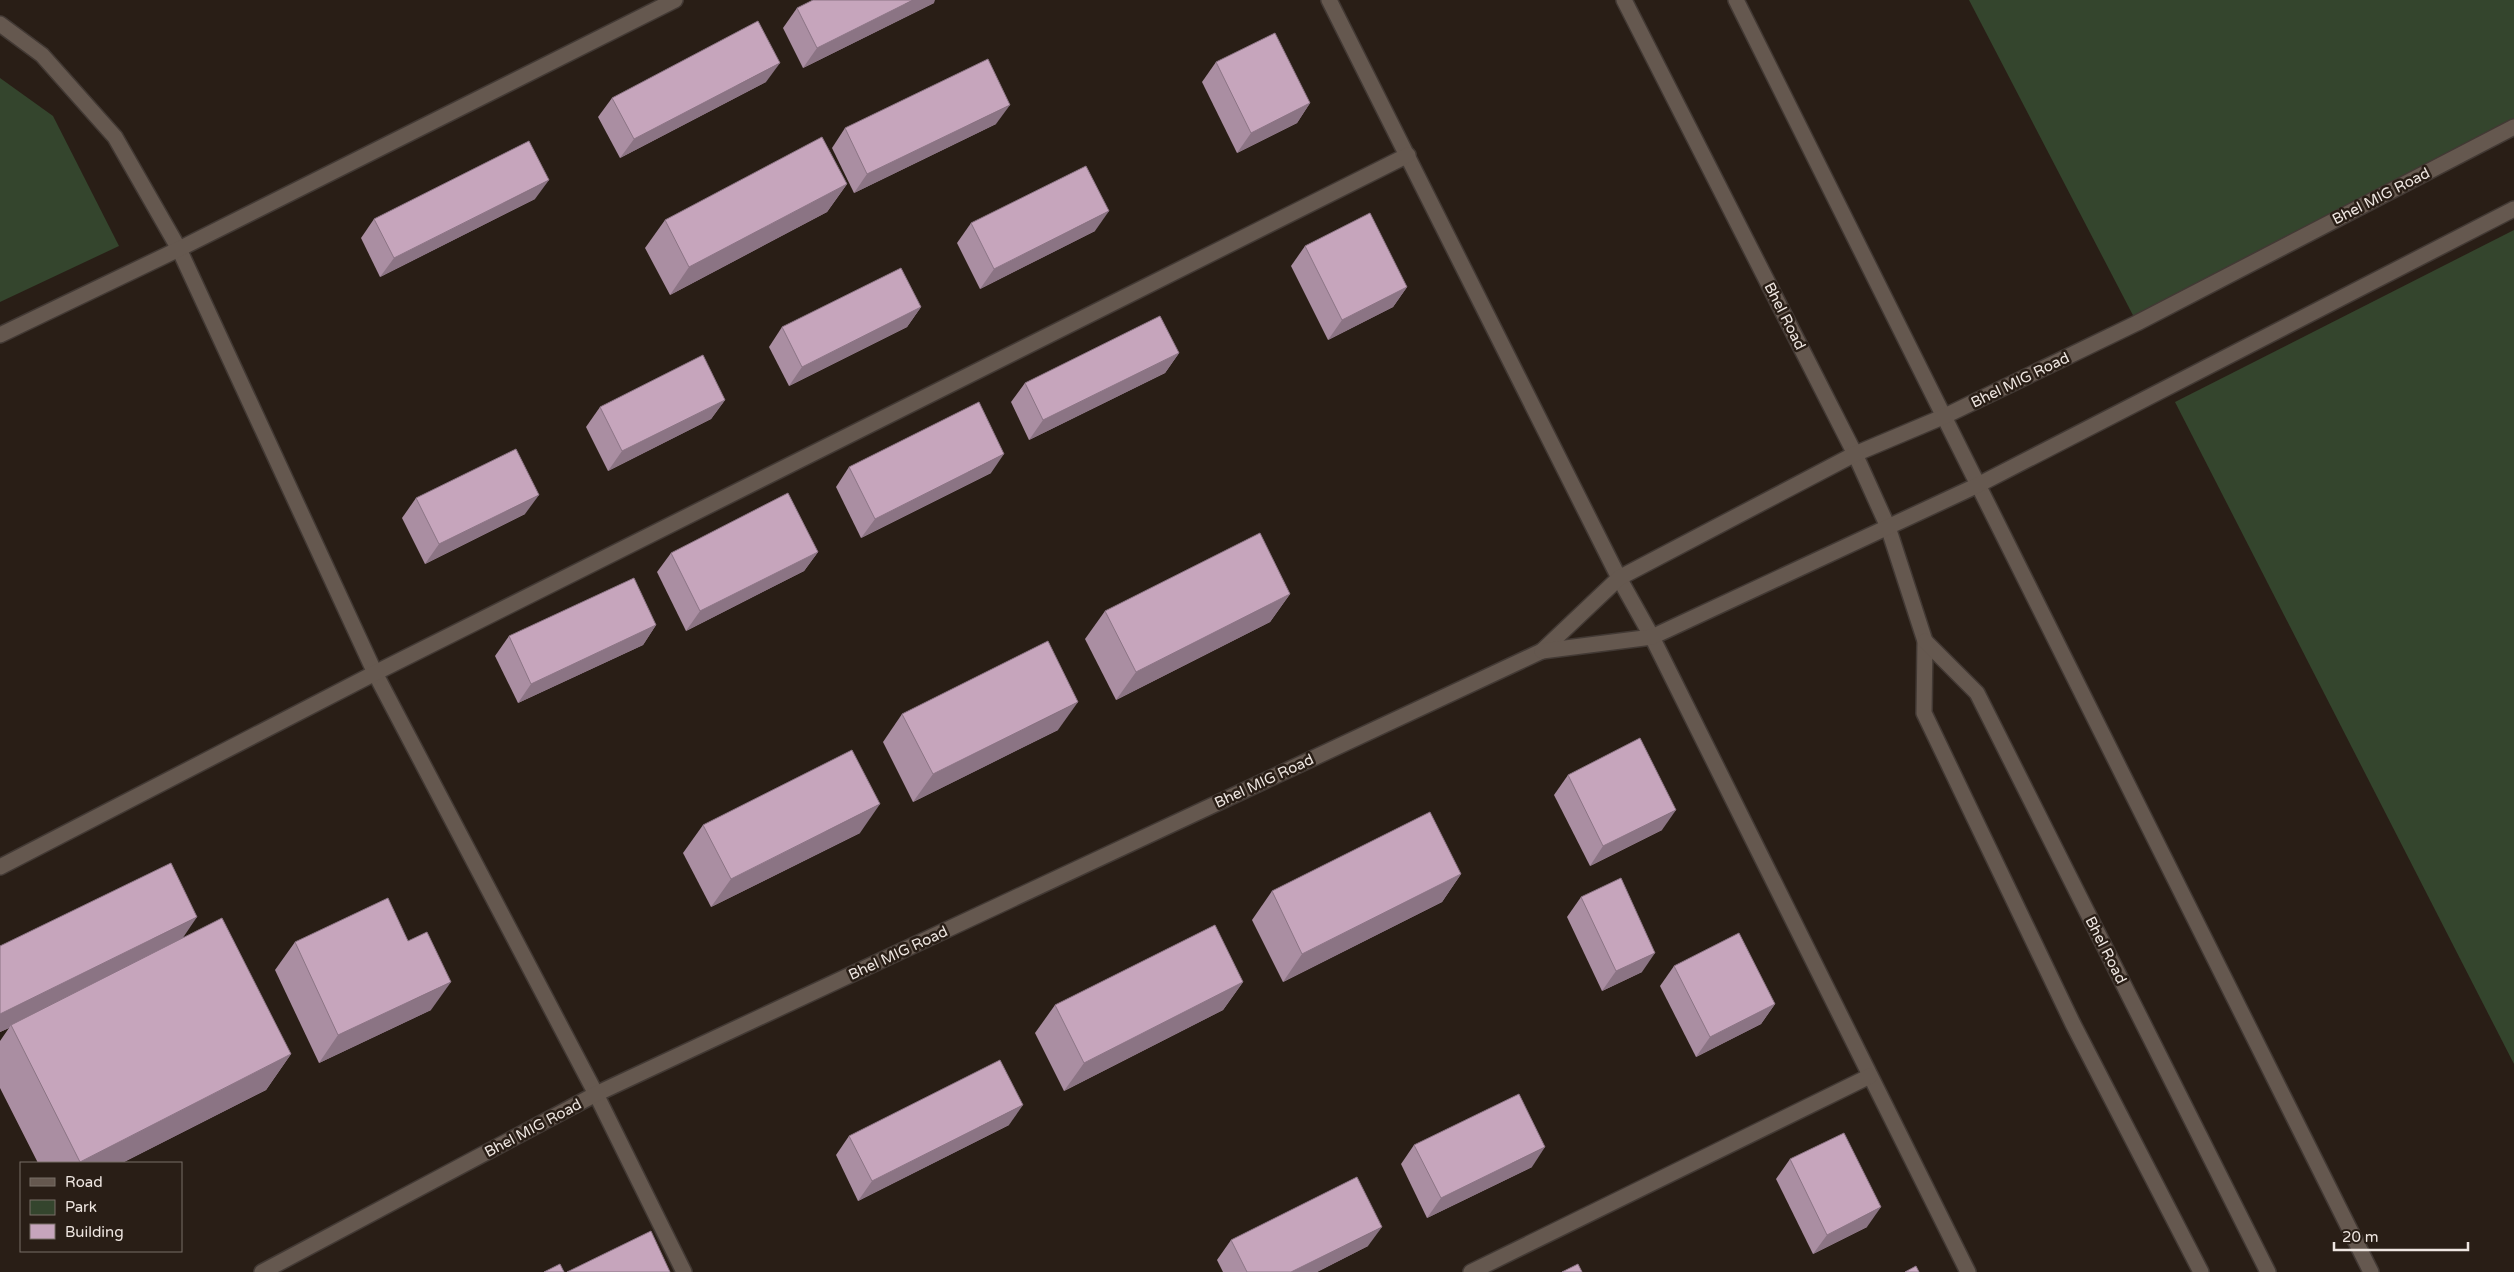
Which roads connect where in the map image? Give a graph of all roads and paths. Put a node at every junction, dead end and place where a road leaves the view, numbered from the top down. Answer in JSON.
{"nodes":[{"id":1,"x":675,"y":0,"type":"edge"},
{"id":2,"x":1329,"y":0,"type":"edge"},
{"id":3,"x":1624,"y":0,"type":"edge"},
{"id":4,"x":1736,"y":0,"type":"edge"},
{"id":5,"x":0,"y":24,"type":"edge"},
{"id":6,"x":2514,"y":127,"type":"edge"},
{"id":7,"x":1408,"y":155,"type":"junction"},
{"id":8,"x":2514,"y":209,"type":"edge"},
{"id":9,"x":179,"y":249,"type":"junction"},
{"id":10,"x":0,"y":335,"type":"edge"},
{"id":11,"x":1945,"y":416,"type":"junction"},
{"id":12,"x":1855,"y":454,"type":"junction"},
{"id":13,"x":1978,"y":485,"type":"junction"},
{"id":14,"x":1888,"y":527,"type":"junction"},
{"id":15,"x":1619,"y":578,"type":"junction"},
{"id":16,"x":1652,"y":637,"type":"junction"},
{"id":17,"x":1924,"y":641,"type":"junction"},
{"id":18,"x":1542,"y":651,"type":"junction"},
{"id":19,"x":375,"y":673,"type":"junction"},
{"id":20,"x":0,"y":867,"type":"edge"},
{"id":21,"x":1870,"y":1076,"type":"junction"},
{"id":22,"x":596,"y":1094,"type":"junction"},
{"id":23,"x":262,"y":1272,"type":"edge"},
{"id":24,"x":684,"y":1272,"type":"edge"},
{"id":25,"x":1471,"y":1272,"type":"edge"},
{"id":26,"x":1968,"y":1272,"type":"edge"},
{"id":27,"x":2201,"y":1272,"type":"edge"},
{"id":28,"x":2268,"y":1272,"type":"edge"},
{"id":29,"x":2371,"y":1272,"type":"edge"}],
"edges":[{"from":1,"to":9,"type":"street"},
{"from":2,"to":7,"type":"street"},
{"from":3,"to":12,"type":"street","name":"Bhel Road"},
{"from":4,"to":11,"type":"street"},
{"from":5,"to":9,"type":"street"},
{"from":6,"to":11,"type":"street","name":"Bhel MIG Road"},
{"from":7,"to":15,"type":"street"},
{"from":7,"to":19,"type":"street"},
{"from":8,"to":13,"type":"street","name":"Bhel MIG Road"},
{"from":9,"to":10,"type":"street"},
{"from":9,"to":19,"type":"street"},
{"from":11,"to":12,"type":"street","name":"Bhel MIG Road"},
{"from":11,"to":13,"type":"street"},
{"from":12,"to":14,"type":"street","name":"Bhel Road"},
{"from":12,"to":15,"type":"street","name":"Bhel MIG Road"},
{"from":13,"to":14,"type":"street","name":"Bhel MIG Road"},
{"from":13,"to":29,"type":"street"},
{"from":14,"to":16,"type":"street","name":"Bhel MIG Road"},
{"from":14,"to":17,"type":"street","name":"Bhel Road"},
{"from":15,"to":16,"type":"street"},
{"from":15,"to":18,"type":"street","name":"Bhel MIG Road"},
{"from":16,"to":18,"type":"street","name":"Bhel MIG Road"},
{"from":16,"to":21,"type":"street"},
{"from":17,"to":27,"type":"street","name":"Bhel Road"},
{"from":17,"to":28,"type":"street","name":"Bhel Road"},
{"from":18,"to":22,"type":"street","name":"Bhel MIG Road"},
{"from":19,"to":20,"type":"street"},
{"from":19,"to":22,"type":"street"},
{"from":21,"to":25,"type":"street"},
{"from":21,"to":26,"type":"street"},
{"from":22,"to":23,"type":"street","name":"Bhel MIG Road"},
{"from":22,"to":24,"type":"street"}]}
